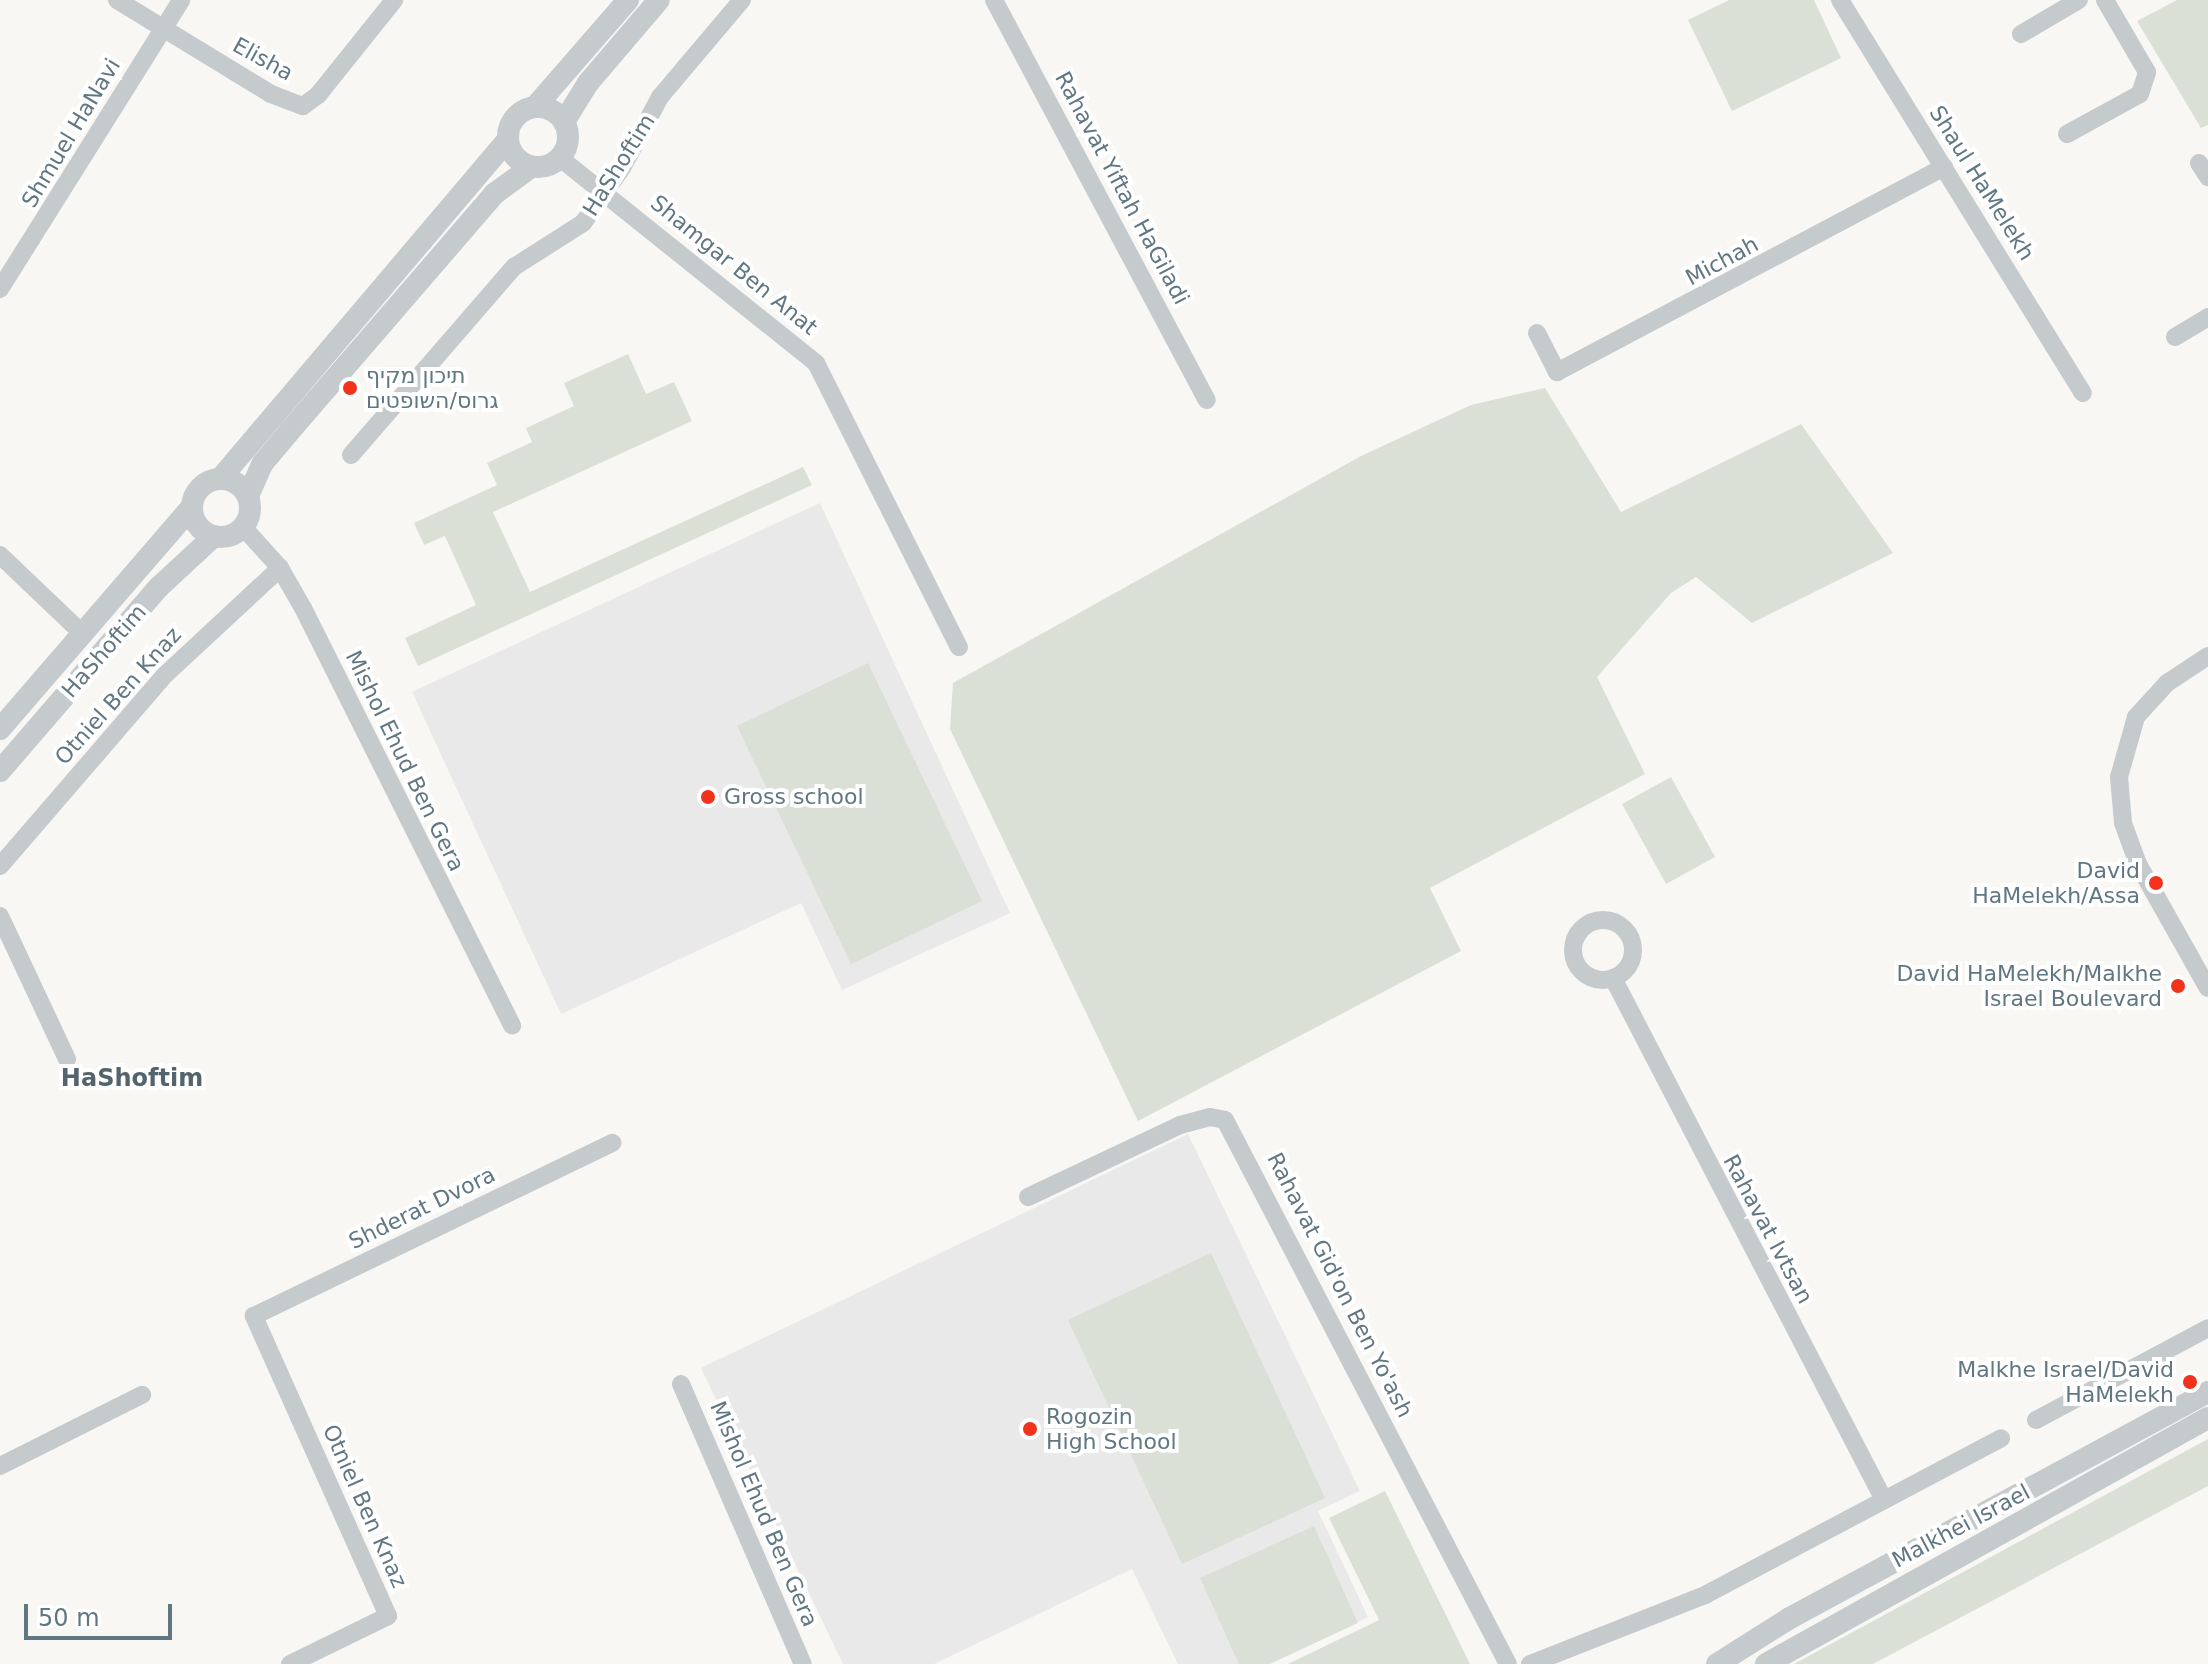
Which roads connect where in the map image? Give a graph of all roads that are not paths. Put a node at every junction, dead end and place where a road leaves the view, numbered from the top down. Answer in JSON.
{"nodes":[{"id":1,"x":117,"y":0,"type":"edge"},
{"id":2,"x":181,"y":0,"type":"edge"},
{"id":3,"x":394,"y":0,"type":"edge"},
{"id":4,"x":628,"y":0,"type":"edge"},
{"id":5,"x":659,"y":0,"type":"edge"},
{"id":6,"x":742,"y":0,"type":"edge"},
{"id":7,"x":994,"y":0,"type":"edge"},
{"id":8,"x":1840,"y":0,"type":"edge"},
{"id":9,"x":2079,"y":0,"type":"edge"},
{"id":10,"x":2105,"y":0,"type":"edge"},
{"id":11,"x":164,"y":27,"type":"junction"},
{"id":12,"x":2021,"y":34,"type":"dead end"},
{"id":13,"x":535,"y":107,"type":"junction"},
{"id":14,"x":564,"y":122,"type":"junction"},
{"id":15,"x":2067,"y":134,"type":"dead end"},
{"id":16,"x":508,"y":140,"type":"junction"},
{"id":17,"x":560,"y":158,"type":"junction"},
{"id":18,"x":531,"y":167,"type":"junction"},
{"id":19,"x":1944,"y":167,"type":"junction"},
{"id":20,"x":605,"y":192,"type":"junction"},
{"id":21,"x":0,"y":289,"type":"edge"},
{"id":22,"x":2208,"y":317,"type":"edge"},
{"id":23,"x":1537,"y":333,"type":"dead end"},
{"id":24,"x":2175,"y":337,"type":"dead end"},
{"id":25,"x":2083,"y":393,"type":"dead end"},
{"id":26,"x":1207,"y":400,"type":"dead end"},
{"id":27,"x":351,"y":455,"type":"dead end"},
{"id":28,"x":220,"y":479,"type":"junction"},
{"id":29,"x":248,"y":496,"type":"junction"},
{"id":30,"x":191,"y":508,"type":"junction"},
{"id":31,"x":243,"y":527,"type":"junction"},
{"id":32,"x":214,"y":536,"type":"junction"},
{"id":33,"x":0,"y":555,"type":"edge"},
{"id":34,"x":280,"y":568,"type":"junction"},
{"id":35,"x":82,"y":633,"type":"junction"},
{"id":36,"x":959,"y":647,"type":"dead end"},
{"id":37,"x":2208,"y":656,"type":"edge"},
{"id":38,"x":0,"y":729,"type":"edge"},
{"id":39,"x":0,"y":771,"type":"edge"},
{"id":40,"x":0,"y":866,"type":"edge"},
{"id":41,"x":0,"y":916,"type":"edge"},
{"id":42,"x":1613,"y":978,"type":"dead end"},
{"id":43,"x":2208,"y":988,"type":"edge"},
{"id":44,"x":512,"y":1026,"type":"dead end"},
{"id":45,"x":67,"y":1059,"type":"dead end"},
{"id":46,"x":612,"y":1143,"type":"dead end"},
{"id":47,"x":1028,"y":1197,"type":"dead end"},
{"id":48,"x":254,"y":1316,"type":"joint"},
{"id":49,"x":2208,"y":1328,"type":"edge"},
{"id":50,"x":681,"y":1384,"type":"dead end"},
{"id":51,"x":2208,"y":1392,"type":"edge"},
{"id":52,"x":142,"y":1395,"type":"dead end"},
{"id":53,"x":2208,"y":1418,"type":"edge"},
{"id":54,"x":2036,"y":1420,"type":"dead end"},
{"id":55,"x":2001,"y":1438,"type":"dead end"},
{"id":56,"x":0,"y":1466,"type":"edge"},
{"id":57,"x":1884,"y":1500,"type":"junction"},
{"id":58,"x":290,"y":1664,"type":"edge"},
{"id":59,"x":803,"y":1664,"type":"edge"},
{"id":60,"x":1508,"y":1664,"type":"edge"},
{"id":61,"x":1530,"y":1664,"type":"edge"},
{"id":62,"x":1717,"y":1664,"type":"edge"},
{"id":63,"x":1766,"y":1664,"type":"edge"}],
"edges":[{"from":1,"to":11,"type":"street"},
{"from":2,"to":11,"type":"street","name":"Shmuel HaNavi"},
{"from":3,"to":11,"type":"street","name":"Elisha"},
{"from":4,"to":13,"type":"street"},
{"from":5,"to":14,"type":"street"},
{"from":6,"to":20,"type":"street","name":"HaShoftim"},
{"from":7,"to":26,"type":"street","name":"Rahavat Yiftah HaGiladi"},
{"from":8,"to":19,"type":"street","name":"Shaul HaMelekh"},
{"from":9,"to":12,"type":"street"},
{"from":10,"to":15,"type":"street"},
{"from":11,"to":21,"type":"street","name":"Shmuel HaNavi"},
{"from":13,"to":14,"type":"street"},
{"from":13,"to":16,"type":"street"},
{"from":14,"to":17,"type":"street"},
{"from":16,"to":18,"type":"street"},
{"from":16,"to":28,"type":"street"},
{"from":17,"to":18,"type":"street"},
{"from":17,"to":20,"type":"street","name":"Shamgar Ben Anat"},
{"from":18,"to":29,"type":"street"},
{"from":19,"to":23,"type":"street","name":"Michah"},
{"from":19,"to":25,"type":"street","name":"Shaul HaMelekh"},
{"from":20,"to":27,"type":"street","name":"HaShoftim"},
{"from":20,"to":36,"type":"street","name":"Shamgar Ben Anat"},
{"from":22,"to":24,"type":"street"},
{"from":28,"to":29,"type":"street"},
{"from":28,"to":30,"type":"street"},
{"from":29,"to":31,"type":"street"},
{"from":30,"to":32,"type":"street"},
{"from":30,"to":35,"type":"street","name":"HaShoftim"},
{"from":31,"to":32,"type":"street"},
{"from":31,"to":34,"type":"street","name":"Mishol Ehud Ben Gera"},
{"from":32,"to":39,"type":"street","name":"HaShoftim"},
{"from":33,"to":35,"type":"street"},
{"from":34,"to":40,"type":"street","name":"Otniel Ben Knaz"},
{"from":34,"to":44,"type":"street","name":"Mishol Ehud Ben Gera"},
{"from":35,"to":38,"type":"street","name":"HaShoftim"},
{"from":37,"to":43,"type":"street"},
{"from":41,"to":45,"type":"street"},
{"from":42,"to":57,"type":"street","name":"Rahavat Ivtsan"},
{"from":46,"to":48,"type":"street","name":"Shderat Dvora"},
{"from":47,"to":60,"type":"street","name":"Rahavat Gid'on Ben Yo'ash"},
{"from":48,"to":58,"type":"street","name":"Otniel Ben Knaz"},
{"from":49,"to":54,"type":"street"},
{"from":50,"to":59,"type":"street","name":"Mishol Ehud Ben Gera"},
{"from":51,"to":62,"type":"street","name":"Malkhei Israel"},
{"from":52,"to":56,"type":"street"},
{"from":53,"to":63,"type":"street","name":"Malkhei Israel"},
{"from":55,"to":57,"type":"street"},
{"from":57,"to":61,"type":"street"}]}
